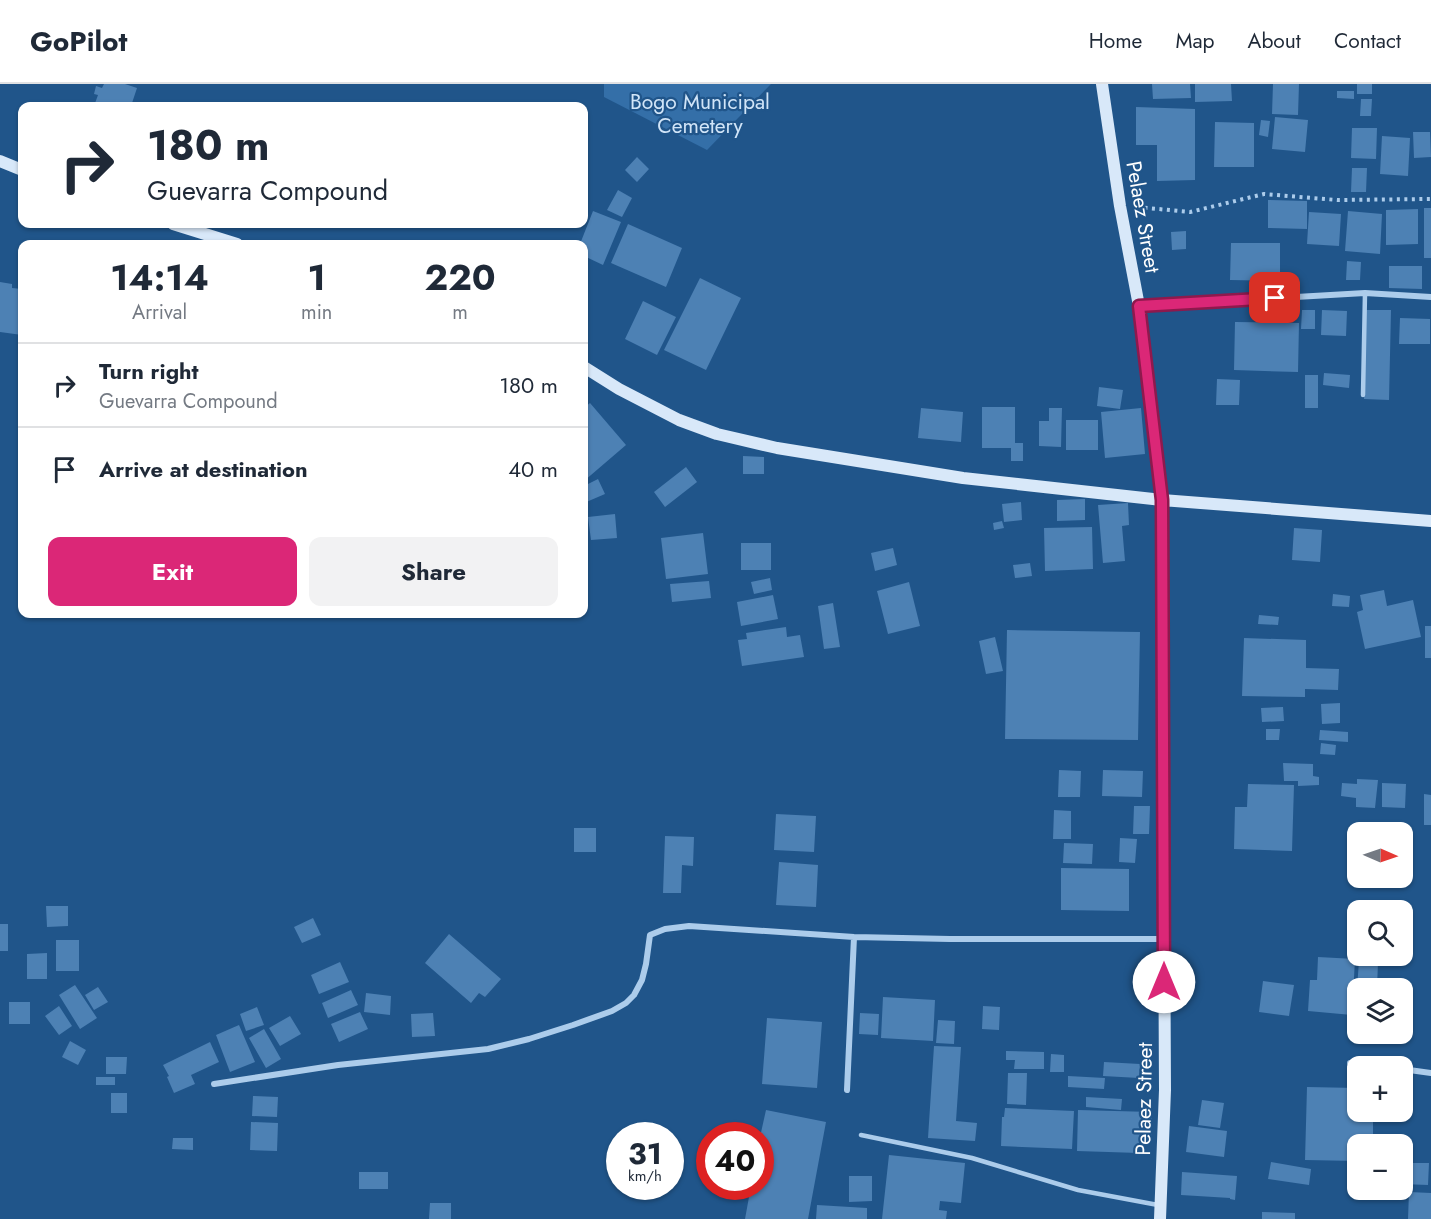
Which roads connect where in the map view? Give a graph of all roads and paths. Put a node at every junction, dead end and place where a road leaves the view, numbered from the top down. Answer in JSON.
{"nodes":[{"id":1,"x":1102,"y":84,"type":"edge"},
{"id":2,"x":0,"y":161,"type":"edge"},
{"id":3,"x":18,"y":168,"type":"edge"},
{"id":4,"x":1431,"y":199,"type":"edge"},
{"id":5,"x":1120,"y":206,"type":"junction"},
{"id":6,"x":185,"y":228,"type":"edge"},
{"id":7,"x":222,"y":240,"type":"edge"},
{"id":8,"x":1365,"y":293,"type":"junction"},
{"id":9,"x":1431,"y":297,"type":"edge"},
{"id":10,"x":1139,"y":306,"type":"junction"},
{"id":11,"x":588,"y":370,"type":"edge"},
{"id":12,"x":1363,"y":395,"type":"dead end"},
{"id":13,"x":1162,"y":500,"type":"junction"},
{"id":14,"x":1431,"y":521,"type":"edge"},
{"id":15,"x":854,"y":937,"type":"junction"},
{"id":16,"x":1164,"y":939,"type":"junction"},
{"id":17,"x":1413,"y":1071,"type":"edge"},
{"id":18,"x":1431,"y":1073,"type":"edge"},
{"id":19,"x":214,"y":1084,"type":"dead end"},
{"id":20,"x":847,"y":1090,"type":"dead end"},
{"id":21,"x":861,"y":1136,"type":"dead end"},
{"id":22,"x":1161,"y":1205,"type":"junction"},
{"id":23,"x":1160,"y":1219,"type":"edge"}],
"edges":[{"from":1,"to":5,"type":"street","name":"Pelaez Street"},
{"from":2,"to":3,"type":"street"},
{"from":4,"to":5,"type":"path"},
{"from":5,"to":10,"type":"street","name":"Pelaez Street"},
{"from":6,"to":7,"type":"street"},
{"from":8,"to":9,"type":"street"},
{"from":8,"to":10,"type":"street"},
{"from":8,"to":12,"type":"lane"},
{"from":10,"to":13,"type":"street","name":"Pelaez Street"},
{"from":11,"to":13,"type":"street"},
{"from":13,"to":14,"type":"street"},
{"from":13,"to":16,"type":"street","name":"Pelaez Street"},
{"from":15,"to":16,"type":"street"},
{"from":15,"to":19,"type":"street"},
{"from":15,"to":20,"type":"street"},
{"from":16,"to":22,"type":"street","name":"Pelaez Street"},
{"from":17,"to":18,"type":"street"},
{"from":21,"to":22,"type":"lane"},
{"from":22,"to":23,"type":"street","name":"Pelaez Street"}]}
